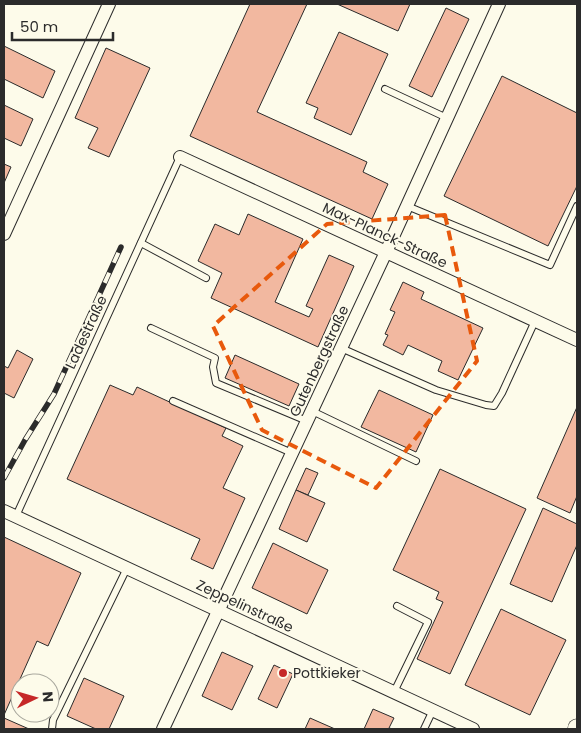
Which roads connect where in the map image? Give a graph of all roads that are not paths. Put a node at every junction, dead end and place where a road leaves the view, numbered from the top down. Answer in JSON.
{"nodes":[{"id":1,"x":109,"y":4,"type":"edge"},
{"id":2,"x":499,"y":4,"type":"edge"},
{"id":3,"x":385,"y":89,"type":"dead end"},
{"id":4,"x":447,"y":118,"type":"junction"},
{"id":5,"x":180,"y":157,"type":"joint"},
{"id":6,"x":407,"y":206,"type":"junction"},
{"id":7,"x":577,"y":206,"type":"edge"},
{"id":8,"x":4,"y":234,"type":"edge"},
{"id":9,"x":141,"y":243,"type":"junction"},
{"id":10,"x":386,"y":252,"type":"junction"},
{"id":11,"x":206,"y":278,"type":"dead end"},
{"id":12,"x":535,"y":320,"type":"junction"},
{"id":13,"x":151,"y":328,"type":"dead end"},
{"id":14,"x":577,"y":340,"type":"edge"},
{"id":15,"x":341,"y":348,"type":"junction"},
{"id":16,"x":173,"y":401,"type":"dead end"},
{"id":17,"x":309,"y":416,"type":"junction"},
{"id":18,"x":292,"y":453,"type":"junction"},
{"id":19,"x":416,"y":461,"type":"dead end"},
{"id":20,"x":4,"y":511,"type":"edge"},
{"id":21,"x":16,"y":516,"type":"junction"},
{"id":22,"x":127,"y":568,"type":"junction"},
{"id":23,"x":396,"y":606,"type":"dead end"},
{"id":24,"x":218,"y":610,"type":"junction"},
{"id":25,"x":394,"y":692,"type":"junction"},
{"id":26,"x":433,"y":710,"type":"junction"},
{"id":27,"x":466,"y":728,"type":"edge"},
{"id":28,"x":52,"y":729,"type":"edge"},
{"id":29,"x":163,"y":729,"type":"edge"},
{"id":30,"x":424,"y":729,"type":"edge"}],
"edges":[{"from":1,"to":8,"type":"street"},
{"from":2,"to":4,"type":"street","name":"Gutenbergstraße"},
{"from":3,"to":4,"type":"lane"},
{"from":4,"to":6,"type":"street","name":"Gutenbergstraße"},
{"from":5,"to":9,"type":"lane","name":"Ladestraße"},
{"from":5,"to":10,"type":"street","name":"Max-Planck-Straße"},
{"from":6,"to":7,"type":"lane"},
{"from":6,"to":10,"type":"street","name":"Gutenbergstraße"},
{"from":9,"to":11,"type":"lane"},
{"from":9,"to":21,"type":"lane","name":"Ladestraße"},
{"from":10,"to":12,"type":"street","name":"Max-Planck-Straße"},
{"from":10,"to":15,"type":"street","name":"Gutenbergstraße"},
{"from":12,"to":14,"type":"street","name":"Max-Planck-Straße"},
{"from":12,"to":15,"type":"lane"},
{"from":13,"to":17,"type":"lane"},
{"from":15,"to":17,"type":"street","name":"Gutenbergstraße"},
{"from":16,"to":18,"type":"lane"},
{"from":17,"to":18,"type":"street","name":"Gutenbergstraße"},
{"from":17,"to":19,"type":"lane"},
{"from":18,"to":24,"type":"street","name":"Gutenbergstraße"},
{"from":20,"to":21,"type":"street","name":"Zeppelinstraße"},
{"from":21,"to":22,"type":"street","name":"Zeppelinstraße"},
{"from":22,"to":24,"type":"street","name":"Zeppelinstraße"},
{"from":22,"to":28,"type":"lane"},
{"from":23,"to":25,"type":"lane"},
{"from":24,"to":25,"type":"street","name":"Zeppelinstraße"},
{"from":24,"to":29,"type":"street","name":"Gutenbergstraße"},
{"from":25,"to":26,"type":"street","name":"Zeppelinstraße"},
{"from":26,"to":27,"type":"street","name":"Zeppelinstraße"},
{"from":26,"to":30,"type":"lane"}]}
